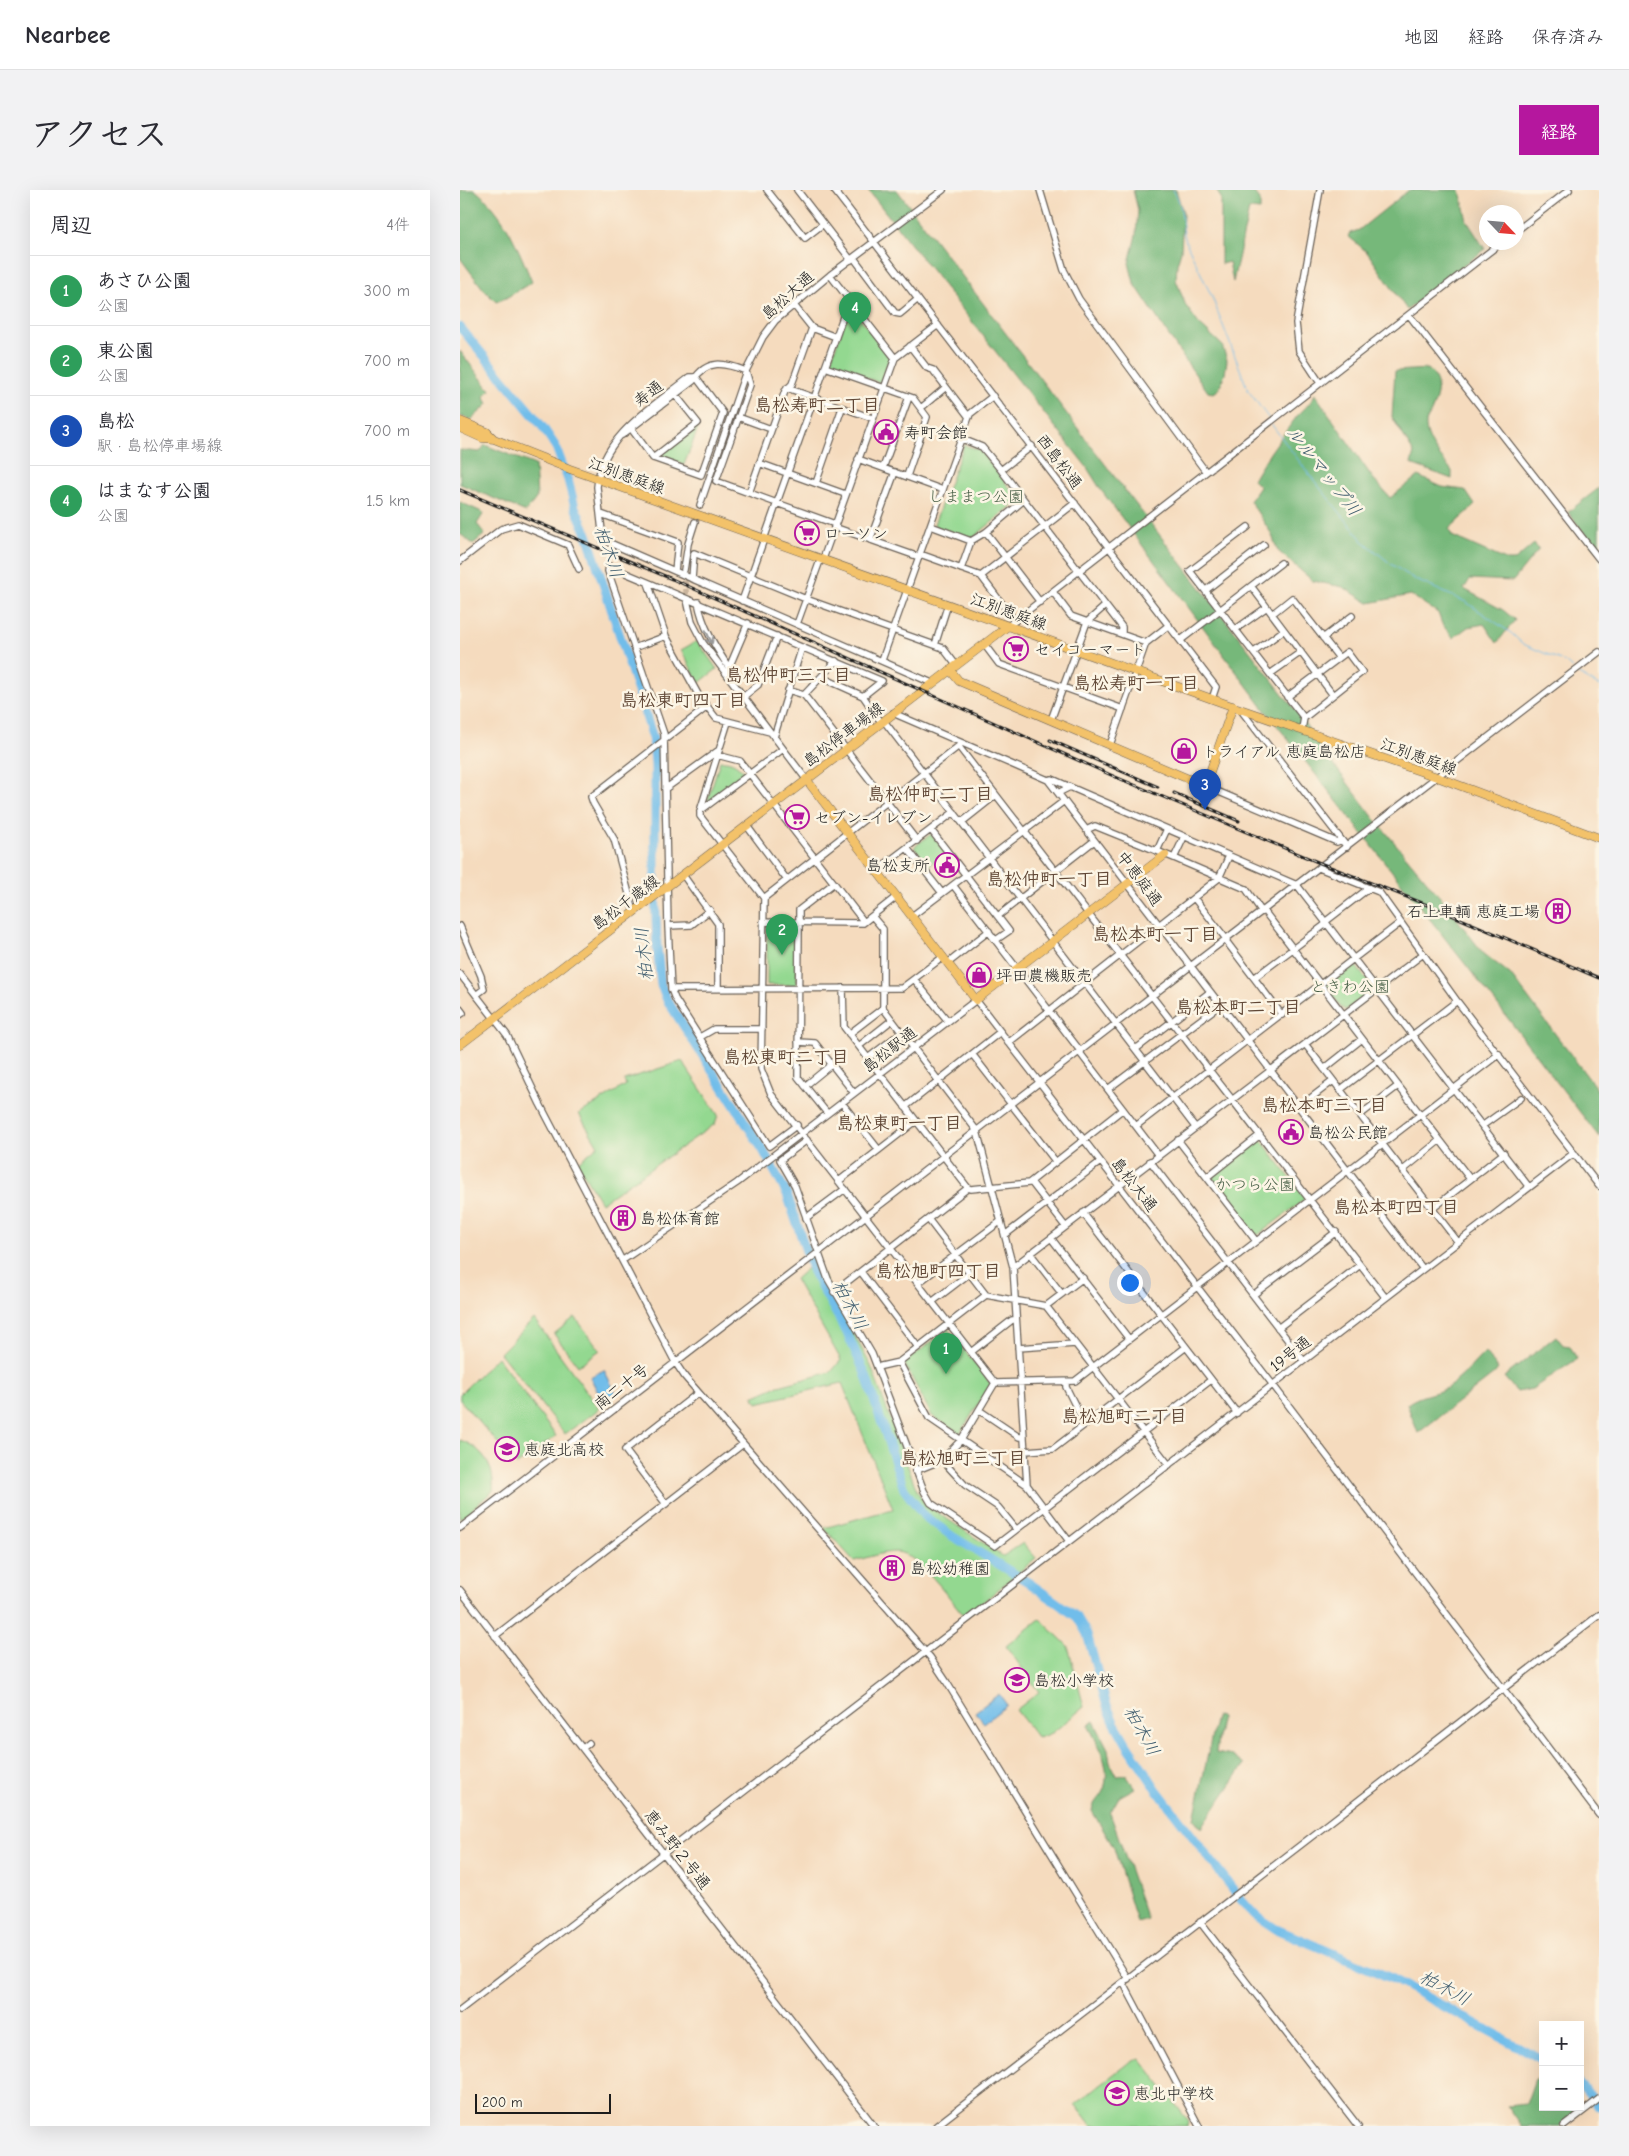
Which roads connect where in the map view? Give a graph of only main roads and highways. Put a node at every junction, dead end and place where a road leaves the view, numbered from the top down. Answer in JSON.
{"nodes":[{"id":1,"x":460,"y":421,"type":"edge"},
{"id":2,"x":460,"y":428,"type":"edge"},
{"id":3,"x":494,"y":439,"type":"junction"},
{"id":4,"x":1008,"y":626,"type":"junction"},
{"id":5,"x":953,"y":667,"type":"junction"},
{"id":6,"x":1236,"y":708,"type":"junction"},
{"id":7,"x":806,"y":779,"type":"junction"},
{"id":8,"x":1599,"y":838,"type":"edge"},
{"id":9,"x":1165,"y":855,"type":"road end"},
{"id":10,"x":460,"y":1045,"type":"edge"}],
"edges":[{"from":1,"to":3,"type":"main road","name":"江別恵庭線"},
{"from":2,"to":3,"type":"main road","name":"江別恵庭線"},
{"from":3,"to":4,"type":"main road","name":"江別恵庭線"},
{"from":4,"to":5,"type":"main road","name":"島松停車場線"},
{"from":4,"to":6,"type":"main road","name":"江別恵庭線"},
{"from":5,"to":6,"type":"main road"},
{"from":5,"to":7,"type":"main road","name":"島松停車場線"},
{"from":6,"to":8,"type":"main road","name":"江別恵庭線"},
{"from":7,"to":9,"type":"main road","name":"島松停車場線"},
{"from":7,"to":10,"type":"main road","name":"島松千歳線"}]}
